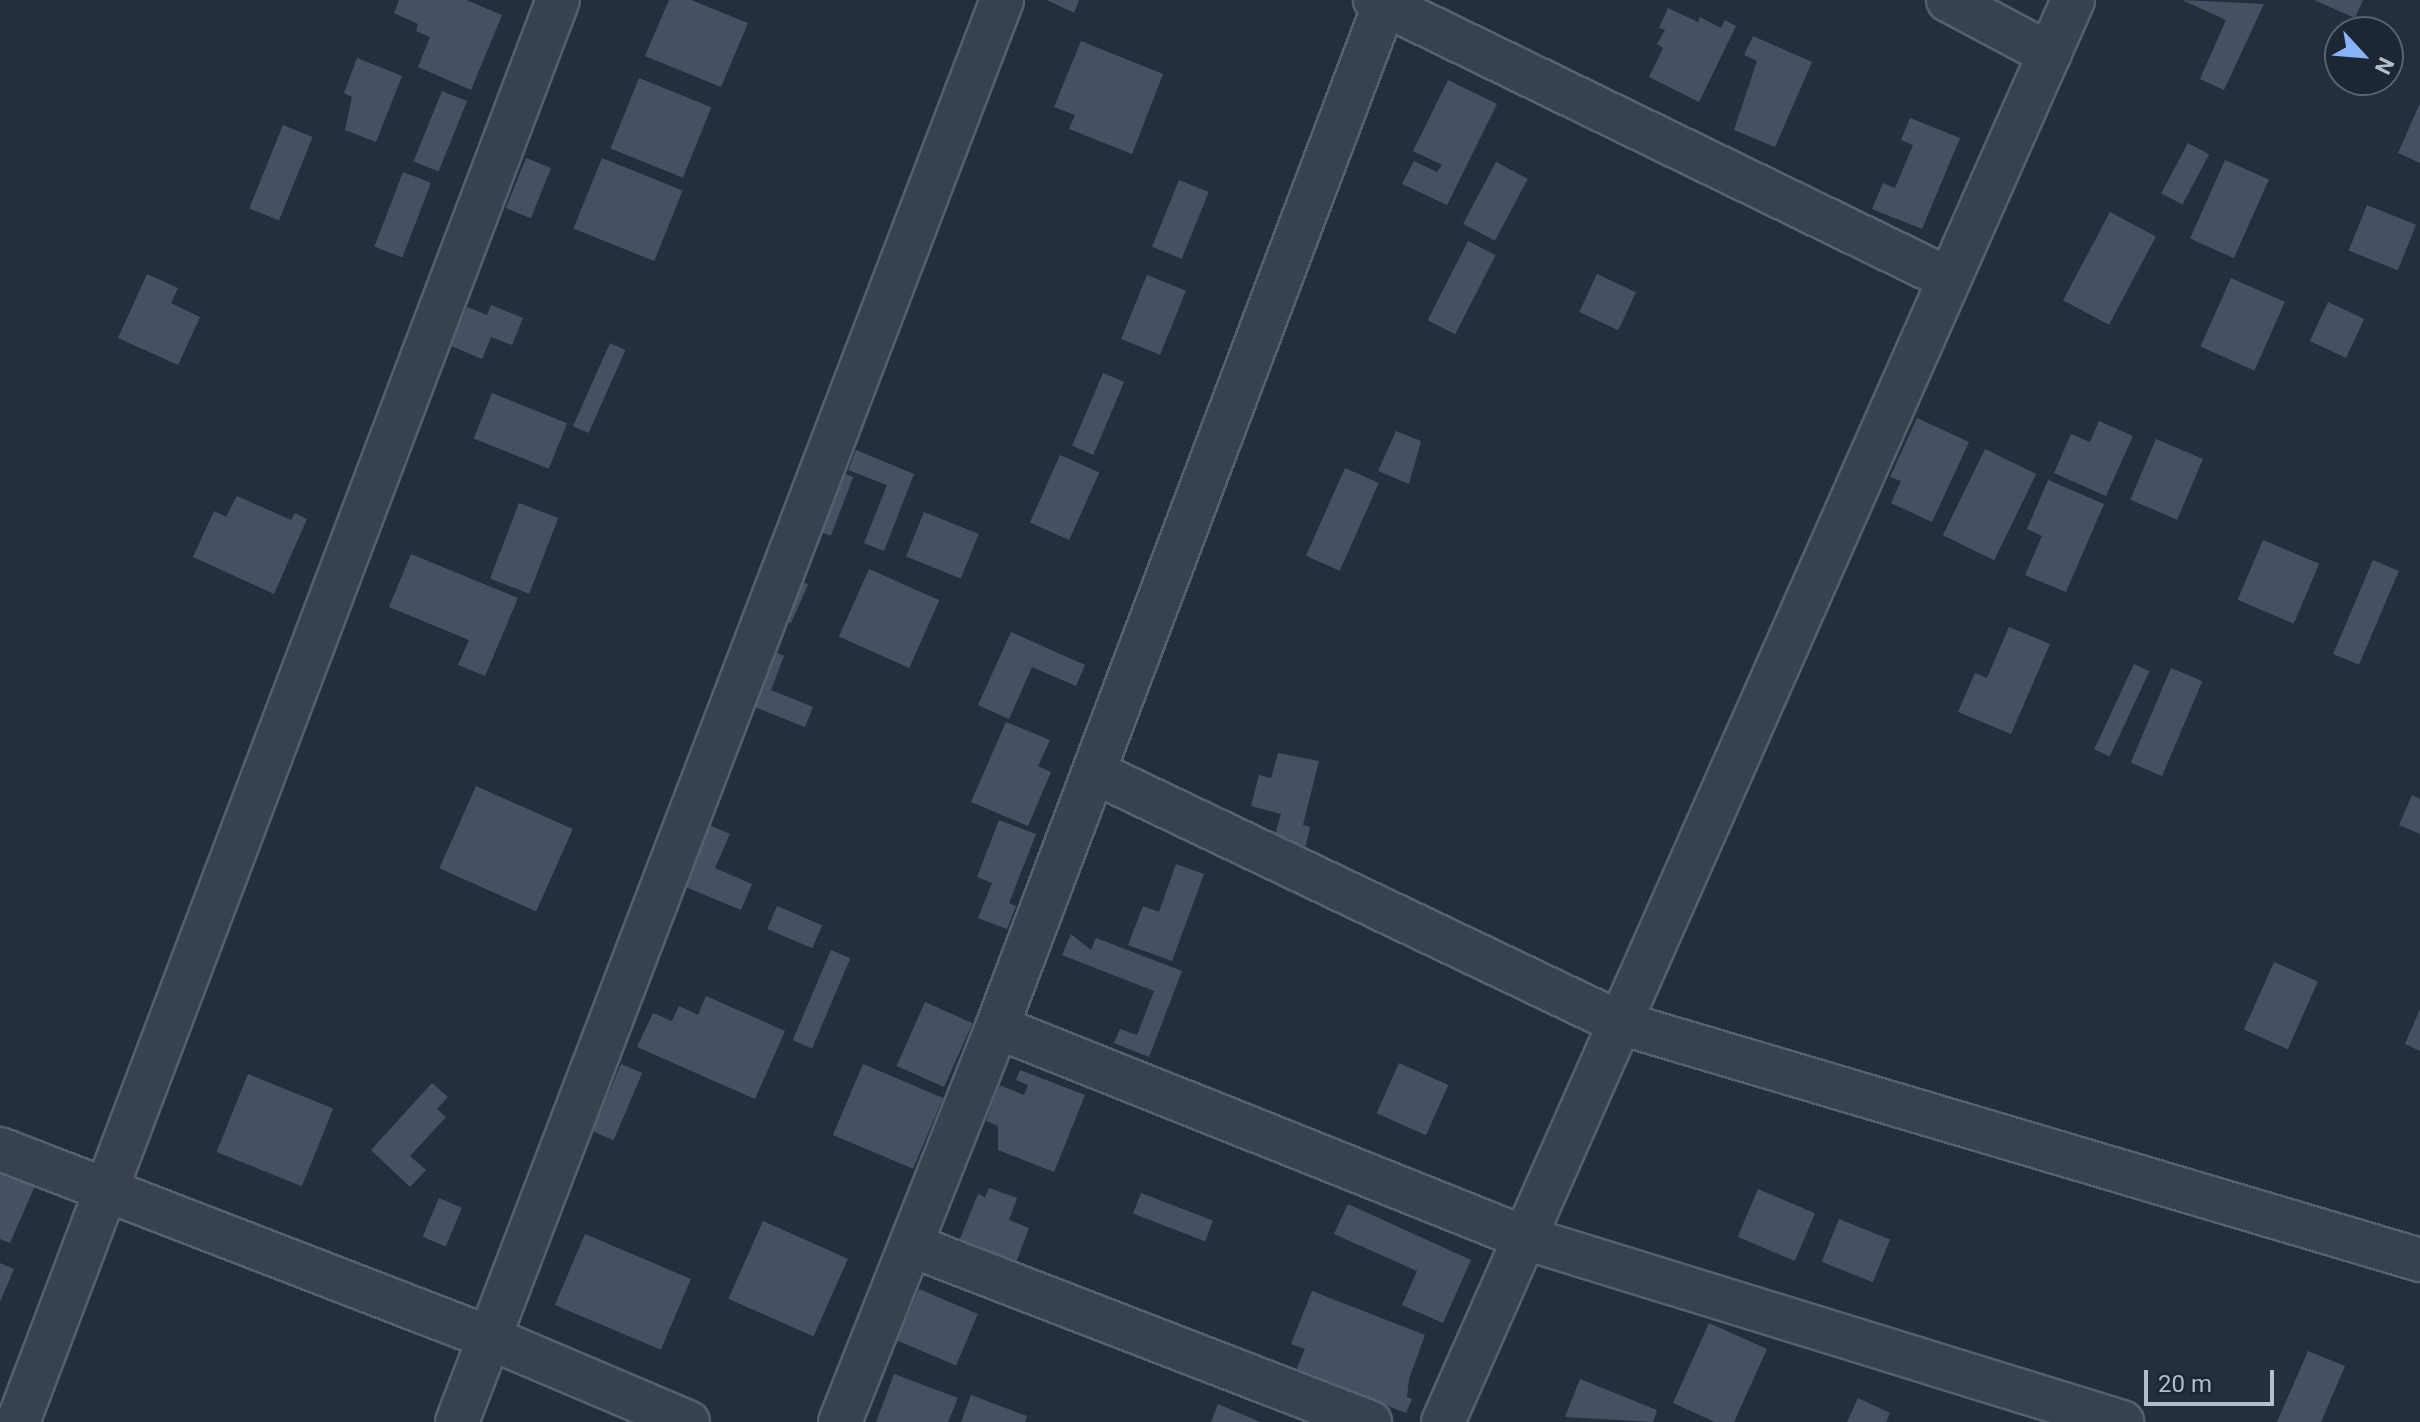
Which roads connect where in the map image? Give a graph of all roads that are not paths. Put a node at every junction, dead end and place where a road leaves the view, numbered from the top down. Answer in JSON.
{"nodes":[{"id":1,"x":558,"y":0,"type":"edge"},
{"id":2,"x":1002,"y":0,"type":"edge"},
{"id":3,"x":1948,"y":0,"type":"edge"},
{"id":4,"x":2073,"y":0,"type":"edge"},
{"id":5,"x":1382,"y":1,"type":"edge"},
{"id":6,"x":2049,"y":54,"type":"junction"},
{"id":7,"x":1949,"y":279,"type":"junction"},
{"id":8,"x":1094,"y":772,"type":"junction"},
{"id":9,"x":1620,"y":1023,"type":"junction"},
{"id":10,"x":997,"y":1027,"type":"junction"},
{"id":11,"x":0,"y":1149,"type":"edge"},
{"id":12,"x":105,"y":1190,"type":"junction"},
{"id":13,"x":1525,"y":1238,"type":"junction"},
{"id":14,"x":913,"y":1246,"type":"junction"},
{"id":15,"x":2420,"y":1260,"type":"edge"},
{"id":16,"x":490,"y":1338,"type":"junction"},
{"id":17,"x":18,"y":1422,"type":"edge"},
{"id":18,"x":457,"y":1422,"type":"edge"},
{"id":19,"x":688,"y":1422,"type":"edge"},
{"id":20,"x":840,"y":1422,"type":"edge"},
{"id":21,"x":1370,"y":1422,"type":"edge"},
{"id":22,"x":1443,"y":1422,"type":"edge"},
{"id":23,"x":2122,"y":1422,"type":"edge"}],
"edges":[{"from":1,"to":12,"type":"street"},
{"from":2,"to":16,"type":"street"},
{"from":3,"to":6,"type":"street"},
{"from":4,"to":6,"type":"street"},
{"from":5,"to":7,"type":"street"},
{"from":5,"to":8,"type":"street"},
{"from":6,"to":7,"type":"street"},
{"from":7,"to":9,"type":"street"},
{"from":8,"to":9,"type":"street"},
{"from":8,"to":10,"type":"street"},
{"from":9,"to":13,"type":"street"},
{"from":9,"to":15,"type":"street"},
{"from":10,"to":13,"type":"street"},
{"from":10,"to":14,"type":"street"},
{"from":11,"to":12,"type":"street"},
{"from":12,"to":16,"type":"street"},
{"from":12,"to":17,"type":"street"},
{"from":13,"to":22,"type":"street"},
{"from":13,"to":23,"type":"street"},
{"from":14,"to":20,"type":"street"},
{"from":14,"to":21,"type":"street"},
{"from":16,"to":18,"type":"street"},
{"from":16,"to":19,"type":"street"}]}
